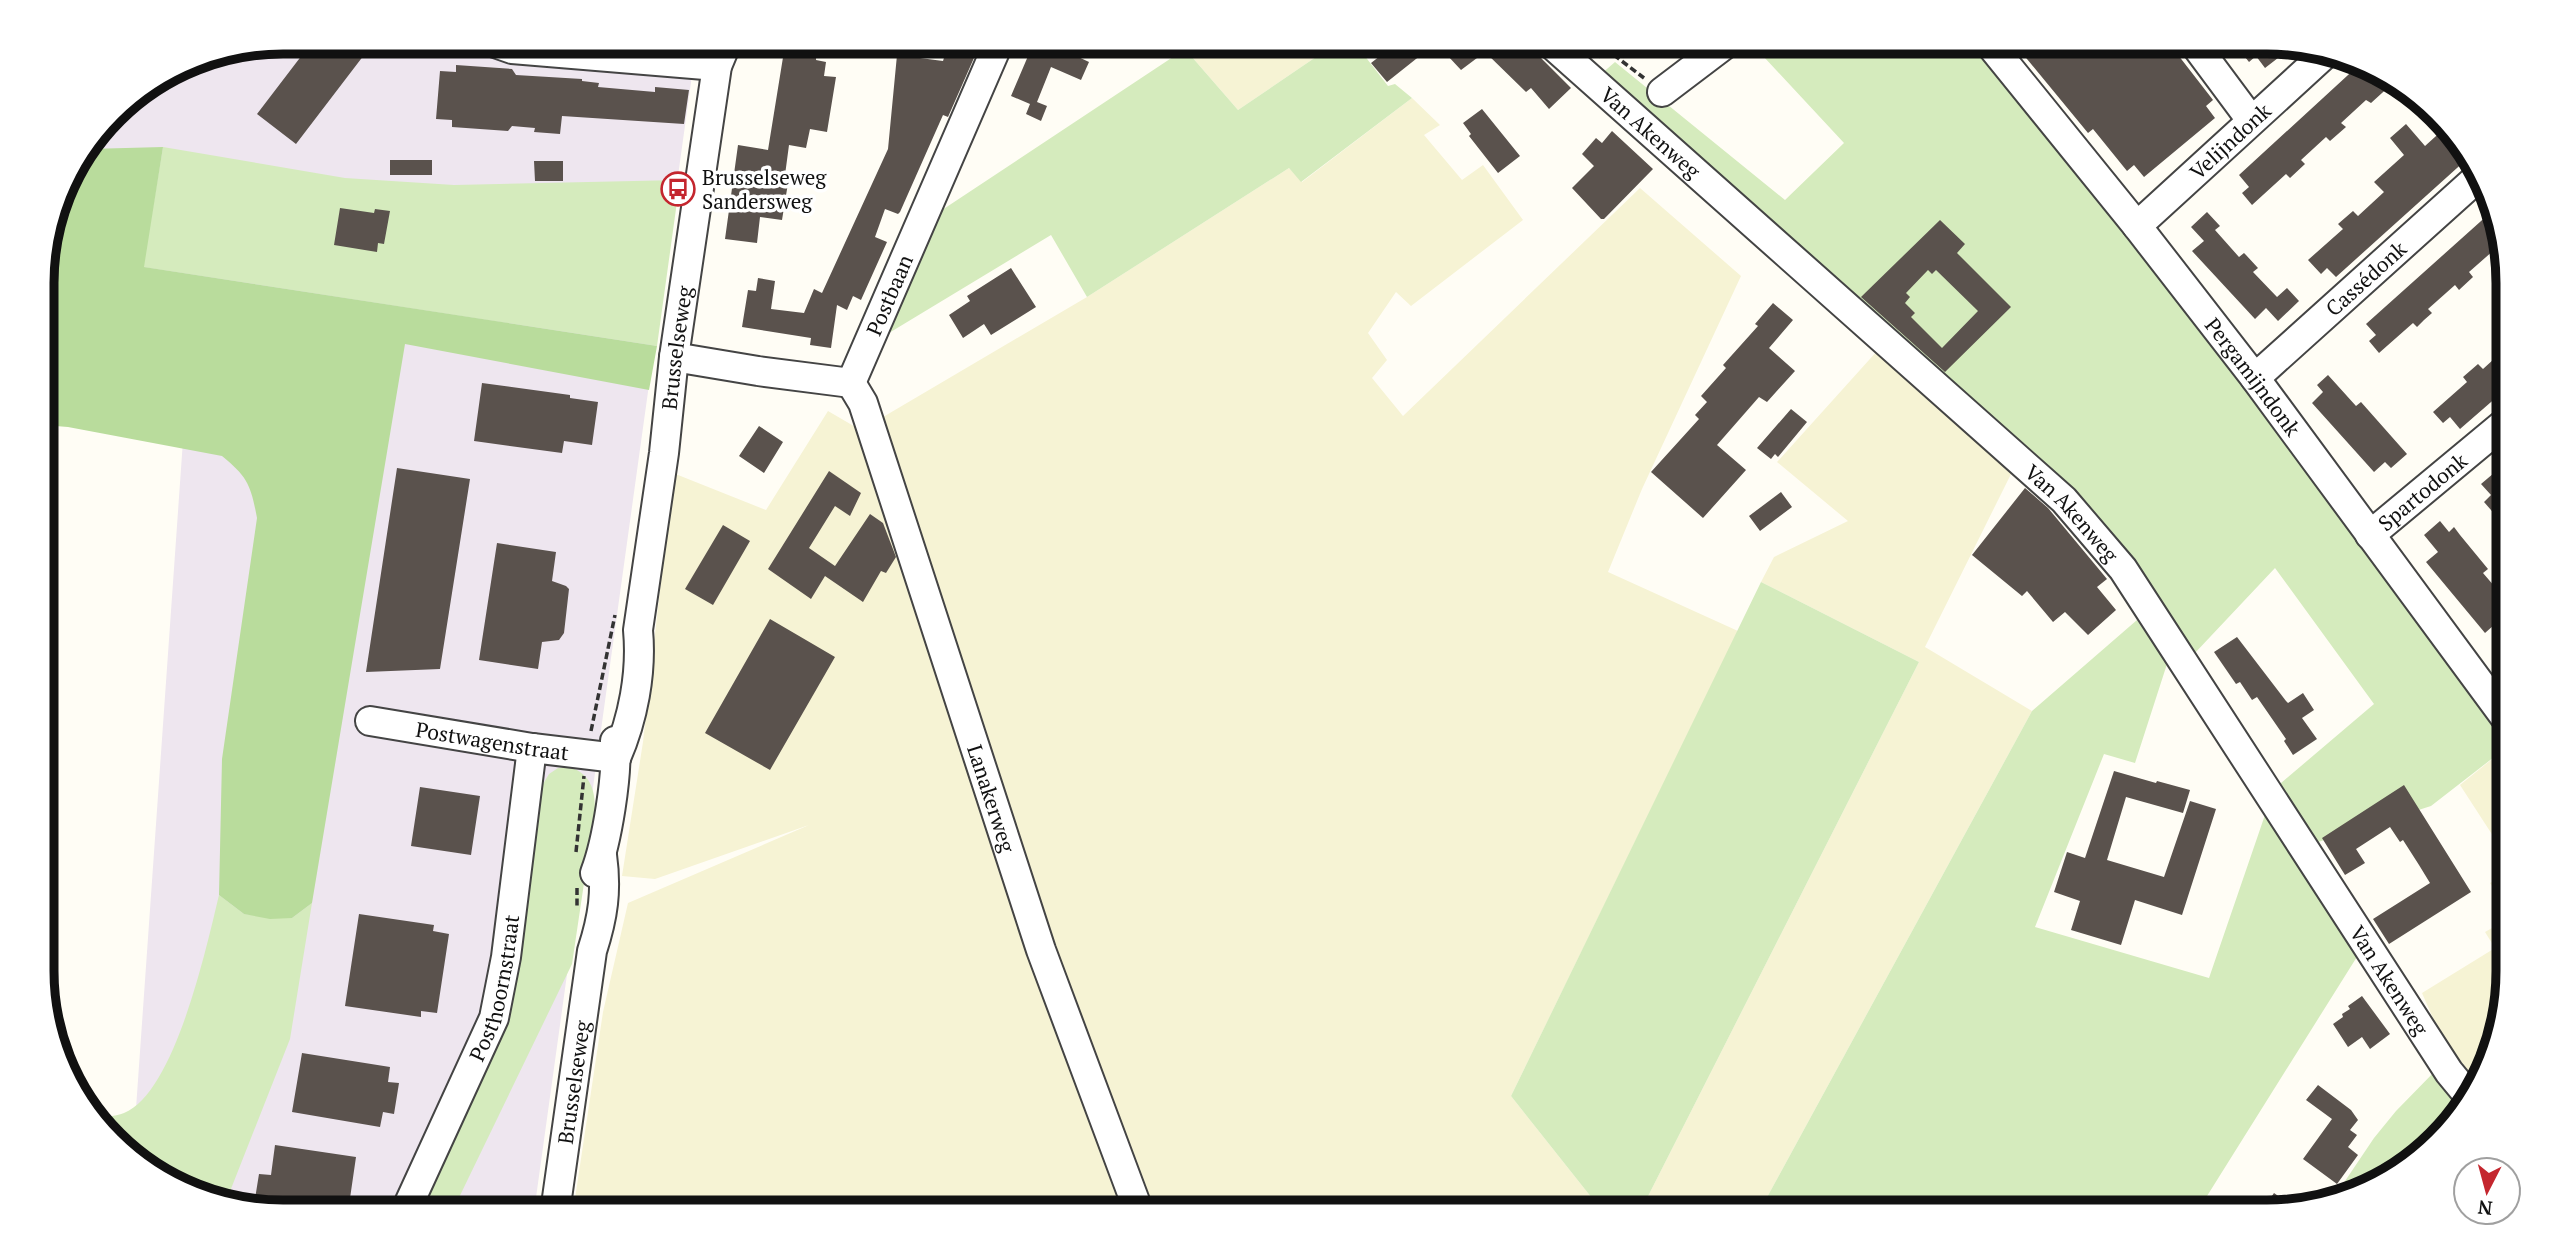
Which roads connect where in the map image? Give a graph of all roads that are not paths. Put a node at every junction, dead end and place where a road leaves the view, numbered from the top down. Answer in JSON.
{"nodes":[{"id":1,"x":1562,"y":54,"type":"edge"},
{"id":2,"x":1712,"y":54,"type":"edge"},
{"id":3,"x":1998,"y":54,"type":"edge"},
{"id":4,"x":2202,"y":54,"type":"edge"},
{"id":5,"x":719,"y":55,"type":"edge"},
{"id":6,"x":994,"y":55,"type":"edge"},
{"id":7,"x":2318,"y":60,"type":"edge"},
{"id":8,"x":1662,"y":92,"type":"road end"},
{"id":9,"x":2251,"y":120,"type":"junction"},
{"id":10,"x":2472,"y":183,"type":"edge"},
{"id":11,"x":2137,"y":226,"type":"junction"},
{"id":12,"x":674,"y":357,"type":"junction"},
{"id":13,"x":2255,"y":378,"type":"junction"},
{"id":14,"x":851,"y":383,"type":"junction"},
{"id":15,"x":2496,"y":431,"type":"edge"},
{"id":16,"x":2370,"y":535,"type":"junction"},
{"id":17,"x":2496,"y":682,"type":"edge"},
{"id":18,"x":370,"y":721,"type":"dead end"},
{"id":19,"x":532,"y":748,"type":"junction"},
{"id":20,"x":616,"y":758,"type":"junction"},
{"id":21,"x":2463,"y":1088,"type":"edge"},
{"id":22,"x":411,"y":1200,"type":"edge"},
{"id":23,"x":557,"y":1200,"type":"edge"},
{"id":24,"x":1134,"y":1200,"type":"edge"}],
"edges":[{"from":1,"to":21,"type":"street","name":"Van Akenweg"},
{"from":2,"to":8,"type":"street"},
{"from":3,"to":11,"type":"street","name":"Pergamijndonk"},
{"from":4,"to":9,"type":"street"},
{"from":5,"to":12,"type":"street","name":"Brusselseweg"},
{"from":6,"to":14,"type":"street","name":"Postbaan"},
{"from":7,"to":9,"type":"street","name":"Velijndonk"},
{"from":9,"to":11,"type":"street","name":"Velijndonk"},
{"from":10,"to":13,"type":"street","name":"Cassédonk"},
{"from":11,"to":13,"type":"street","name":"Pergamijndonk"},
{"from":12,"to":14,"type":"street"},
{"from":12,"to":20,"type":"street","name":"Brusselseweg"},
{"from":13,"to":16,"type":"street","name":"Pergamijndonk"},
{"from":14,"to":24,"type":"street","name":"Lanakerweg"},
{"from":15,"to":16,"type":"street","name":"Spartodonk"},
{"from":16,"to":17,"type":"street","name":"Pergamijndonk"},
{"from":18,"to":19,"type":"street","name":"Postwagenstraat"},
{"from":19,"to":20,"type":"street","name":"Postwagenstraat"},
{"from":19,"to":22,"type":"street","name":"Posthoornstraat"},
{"from":20,"to":23,"type":"street","name":"Brusselseweg"}]}
